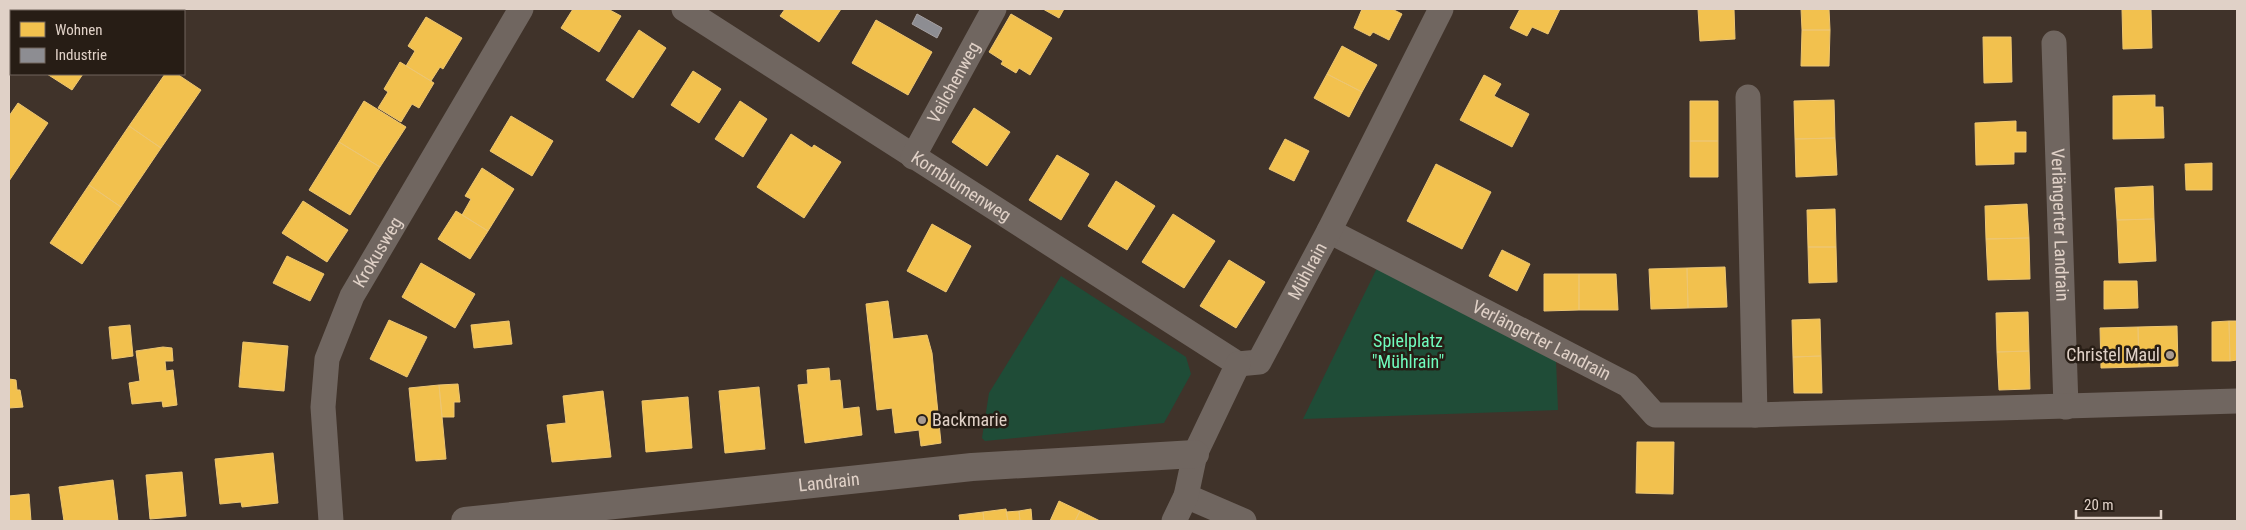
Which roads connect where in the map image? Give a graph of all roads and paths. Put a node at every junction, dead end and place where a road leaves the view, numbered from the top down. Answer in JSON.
{"nodes":[{"id":1,"x":521,"y":9,"type":"edge"},
{"id":2,"x":684,"y":9,"type":"edge"},
{"id":3,"x":994,"y":9,"type":"edge"},
{"id":4,"x":1441,"y":9,"type":"edge"},
{"id":5,"x":2054,"y":43,"type":"dead end"},
{"id":6,"x":1748,"y":97,"type":"dead end"},
{"id":7,"x":913,"y":157,"type":"junction"},
{"id":8,"x":1329,"y":231,"type":"junction"},
{"id":9,"x":1238,"y":364,"type":"junction"},
{"id":10,"x":2237,"y":401,"type":"edge"},
{"id":11,"x":2066,"y":407,"type":"junction"},
{"id":12,"x":1756,"y":415,"type":"junction"},
{"id":13,"x":1195,"y":454,"type":"junction"},
{"id":14,"x":1186,"y":496,"type":"junction"},
{"id":15,"x":331,"y":521,"type":"edge"},
{"id":16,"x":464,"y":521,"type":"edge"},
{"id":17,"x":1174,"y":521,"type":"edge"},
{"id":18,"x":1244,"y":521,"type":"edge"}],
"edges":[{"from":1,"to":15,"type":"street","name":"Krokusweg"},
{"from":2,"to":7,"type":"street","name":"Kornblumenweg"},
{"from":3,"to":7,"type":"street","name":"Veilchenweg"},
{"from":4,"to":8,"type":"street","name":"Mühlrain"},
{"from":5,"to":11,"type":"street","name":"Verlängerter Landrain"},
{"from":6,"to":12,"type":"street"},
{"from":7,"to":9,"type":"street","name":"Kornblumenweg"},
{"from":8,"to":9,"type":"street","name":"Mühlrain"},
{"from":8,"to":12,"type":"street","name":"Verlängerter Landrain"},
{"from":9,"to":13,"type":"street"},
{"from":10,"to":11,"type":"street","name":"Verlängerter Landrain"},
{"from":11,"to":12,"type":"street","name":"Verlängerter Landrain"},
{"from":13,"to":14,"type":"street"},
{"from":13,"to":16,"type":"street","name":"Landrain"},
{"from":14,"to":17,"type":"street"},
{"from":14,"to":18,"type":"street"}]}
